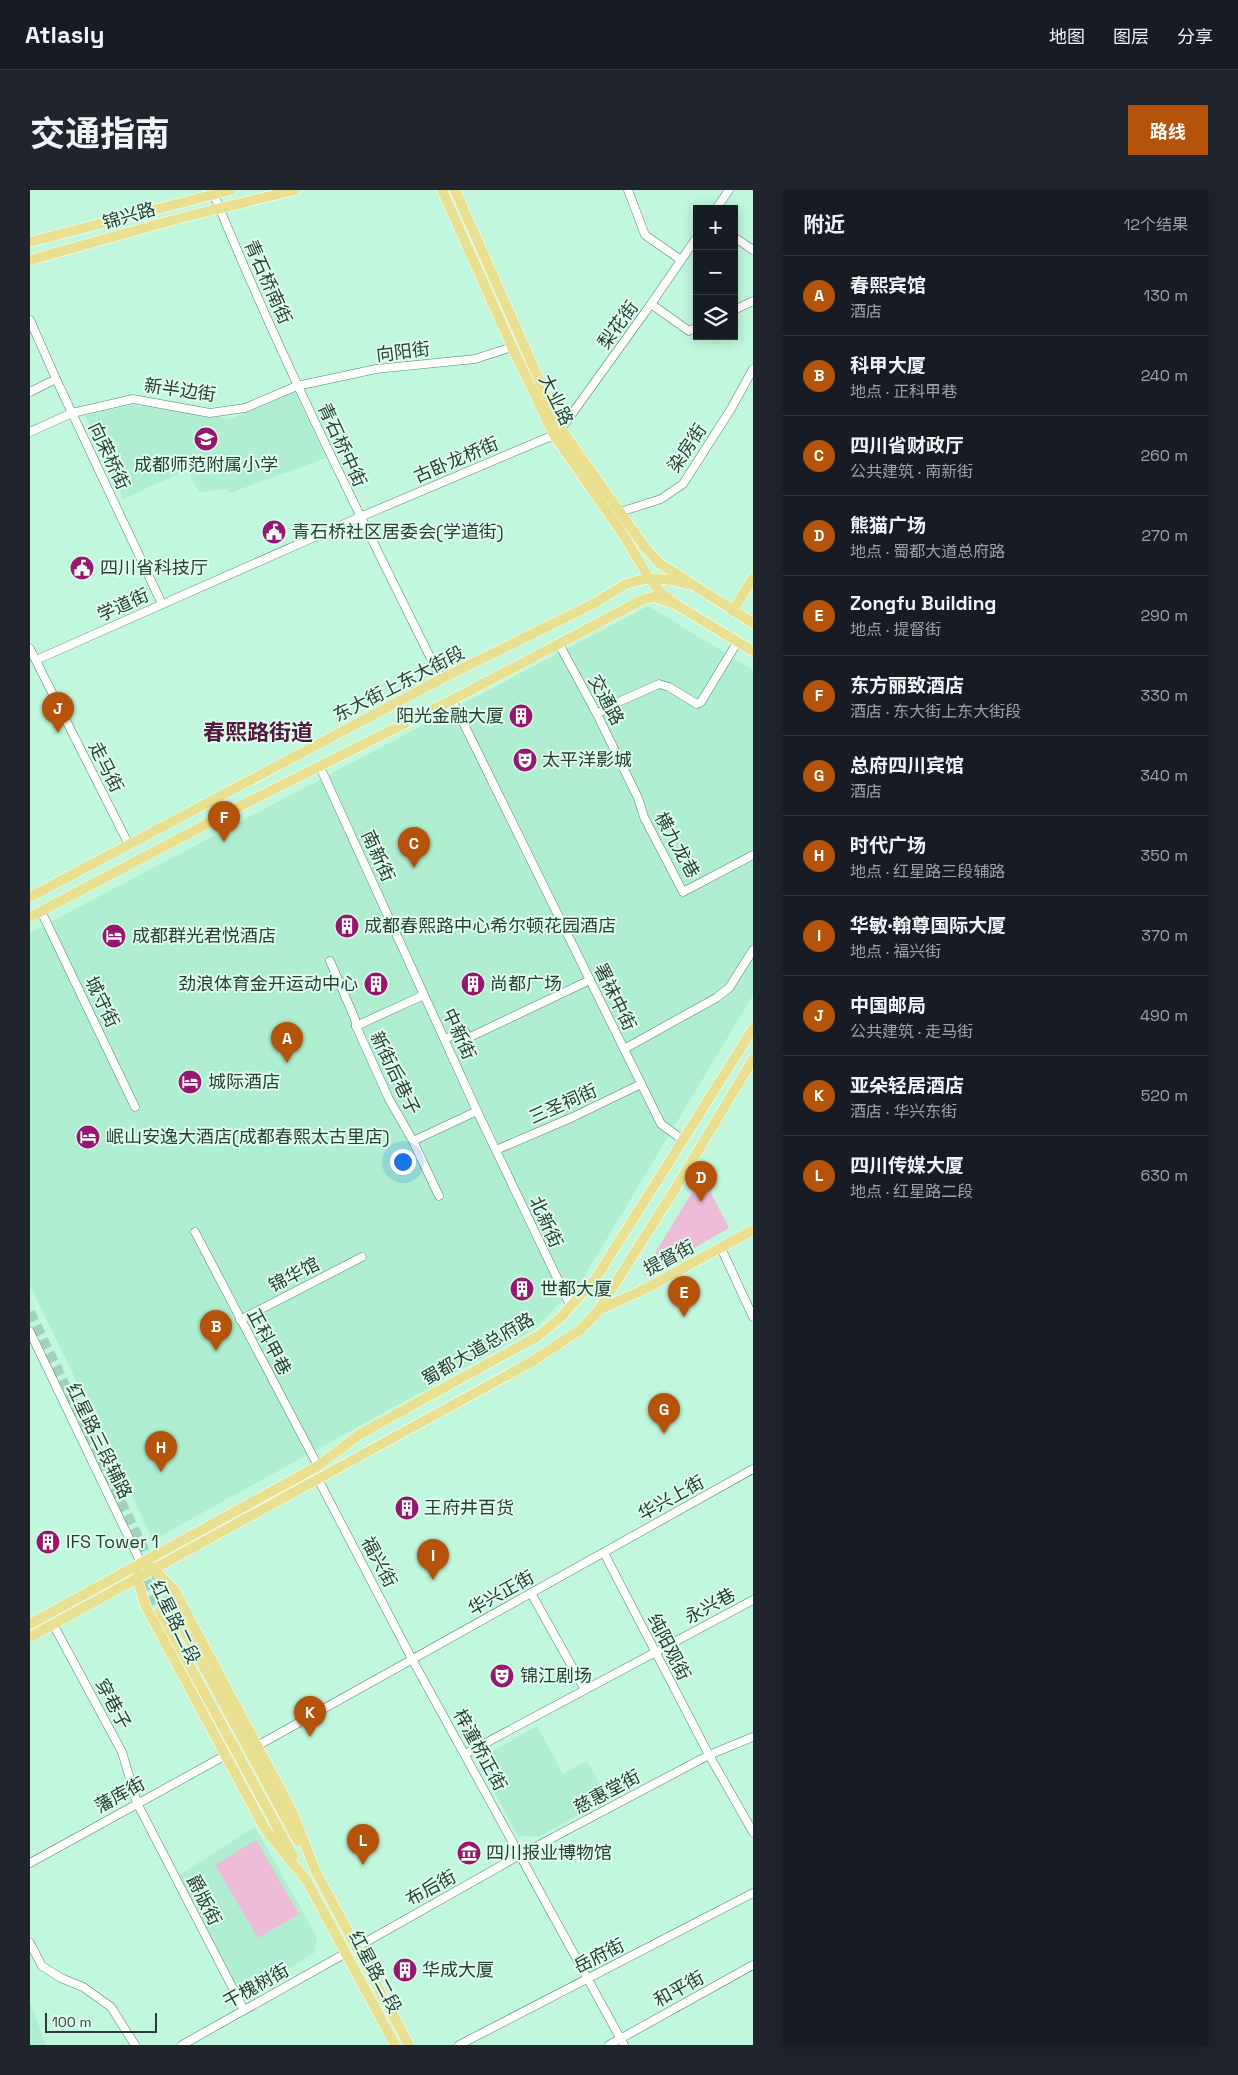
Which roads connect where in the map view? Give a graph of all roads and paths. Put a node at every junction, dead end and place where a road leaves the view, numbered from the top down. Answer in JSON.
{"nodes":[{"id":1,"x":231,"y":190,"type":"edge"},
{"id":2,"x":295,"y":190,"type":"edge"},
{"id":3,"x":442,"y":190,"type":"edge"},
{"id":4,"x":455,"y":190,"type":"edge"},
{"id":5,"x":628,"y":190,"type":"edge"},
{"id":6,"x":729,"y":190,"type":"edge"},
{"id":7,"x":213,"y":192,"type":"edge"},
{"id":8,"x":719,"y":205,"type":"edge"},
{"id":9,"x":220,"y":208,"type":"junction"},
{"id":10,"x":738,"y":240,"type":"edge"},
{"id":11,"x":30,"y":242,"type":"edge"},
{"id":12,"x":693,"y":243,"type":"edge"},
{"id":13,"x":753,"y":250,"type":"edge"},
{"id":14,"x":30,"y":260,"type":"edge"},
{"id":15,"x":681,"y":260,"type":"junction"},
{"id":16,"x":753,"y":301,"type":"edge"},
{"id":17,"x":651,"y":304,"type":"junction"},
{"id":18,"x":738,"y":308,"type":"edge"},
{"id":19,"x":30,"y":320,"type":"edge"},
{"id":20,"x":693,"y":329,"type":"edge"},
{"id":21,"x":512,"y":347,"type":"junction"},
{"id":22,"x":753,"y":370,"type":"edge"},
{"id":23,"x":56,"y":379,"type":"junction"},
{"id":24,"x":298,"y":386,"type":"junction"},
{"id":25,"x":30,"y":392,"type":"edge"},
{"id":26,"x":72,"y":413,"type":"junction"},
{"id":27,"x":30,"y":432,"type":"edge"},
{"id":28,"x":558,"y":432,"type":"junction"},
{"id":29,"x":620,"y":512,"type":"junction"},
{"id":30,"x":360,"y":517,"type":"junction"},
{"id":31,"x":649,"y":578,"type":"junction"},
{"id":32,"x":753,"y":578,"type":"edge"},
{"id":33,"x":691,"y":584,"type":"junction"},
{"id":34,"x":162,"y":604,"type":"junction"},
{"id":35,"x":675,"y":604,"type":"junction"},
{"id":36,"x":591,"y":605,"type":"junction"},
{"id":37,"x":733,"y":611,"type":"junction"},
{"id":38,"x":600,"y":622,"type":"junction"},
{"id":39,"x":753,"y":623,"type":"edge"},
{"id":40,"x":738,"y":641,"type":"junction"},
{"id":41,"x":559,"y":644,"type":"junction"},
{"id":42,"x":30,"y":650,"type":"edge"},
{"id":43,"x":753,"y":651,"type":"edge"},
{"id":44,"x":36,"y":660,"type":"junction"},
{"id":45,"x":441,"y":679,"type":"junction"},
{"id":46,"x":452,"y":700,"type":"junction"},
{"id":47,"x":598,"y":714,"type":"junction"},
{"id":48,"x":320,"y":767,"type":"junction"},
{"id":49,"x":638,"y":798,"type":"joint"},
{"id":50,"x":128,"y":845,"type":"junction"},
{"id":51,"x":753,"y":856,"type":"edge"},
{"id":52,"x":30,"y":897,"type":"edge"},
{"id":53,"x":41,"y":911,"type":"junction"},
{"id":54,"x":30,"y":917,"type":"edge"},
{"id":55,"x":395,"y":931,"type":"joint"},
{"id":56,"x":753,"y":950,"type":"edge"},
{"id":57,"x":330,"y":961,"type":"dead end"},
{"id":58,"x":590,"y":980,"type":"junction"},
{"id":59,"x":424,"y":995,"type":"junction"},
{"id":60,"x":753,"y":1022,"type":"edge"},
{"id":61,"x":356,"y":1026,"type":"junction"},
{"id":62,"x":753,"y":1029,"type":"edge"},
{"id":63,"x":445,"y":1040,"type":"junction"},
{"id":64,"x":624,"y":1049,"type":"junction"},
{"id":65,"x":734,"y":1059,"type":"junction"},
{"id":66,"x":751,"y":1063,"type":"edge"},
{"id":67,"x":641,"y":1084,"type":"junction"},
{"id":68,"x":135,"y":1106,"type":"dead end"},
{"id":69,"x":477,"y":1111,"type":"junction"},
{"id":70,"x":683,"y":1140,"type":"junction"},
{"id":71,"x":413,"y":1141,"type":"junction"},
{"id":72,"x":496,"y":1150,"type":"junction"},
{"id":73,"x":439,"y":1196,"type":"dead end"},
{"id":74,"x":753,"y":1230,"type":"edge"},
{"id":75,"x":195,"y":1232,"type":"dead end"},
{"id":76,"x":721,"y":1248,"type":"junction"},
{"id":77,"x":362,"y":1257,"type":"dead end"},
{"id":78,"x":571,"y":1308,"type":"junction"},
{"id":79,"x":598,"y":1311,"type":"junction"},
{"id":80,"x":753,"y":1317,"type":"edge"},
{"id":81,"x":240,"y":1320,"type":"junction"},
{"id":82,"x":30,"y":1332,"type":"edge"},
{"id":83,"x":318,"y":1466,"type":"junction"},
{"id":84,"x":753,"y":1469,"type":"edge"},
{"id":85,"x":318,"y":1479,"type":"junction"},
{"id":86,"x":604,"y":1553,"type":"junction"},
{"id":87,"x":141,"y":1563,"type":"junction"},
{"id":88,"x":154,"y":1569,"type":"junction"},
{"id":89,"x":136,"y":1578,"type":"junction"},
{"id":90,"x":532,"y":1593,"type":"junction"},
{"id":91,"x":753,"y":1600,"type":"edge"},
{"id":92,"x":171,"y":1606,"type":"tunnel mouth"},
{"id":93,"x":160,"y":1611,"type":"tunnel mouth"},
{"id":94,"x":30,"y":1624,"type":"edge"},
{"id":95,"x":53,"y":1624,"type":"junction"},
{"id":96,"x":30,"y":1637,"type":"edge"},
{"id":97,"x":655,"y":1652,"type":"junction"},
{"id":98,"x":412,"y":1659,"type":"junction"},
{"id":99,"x":585,"y":1690,"type":"junction"},
{"id":100,"x":753,"y":1737,"type":"edge"},
{"id":101,"x":257,"y":1746,"type":"junction"},
{"id":102,"x":465,"y":1754,"type":"junction"},
{"id":103,"x":226,"y":1755,"type":"junction"},
{"id":104,"x":709,"y":1755,"type":"junction"},
{"id":105,"x":137,"y":1803,"type":"junction"},
{"id":106,"x":753,"y":1832,"type":"edge"},
{"id":107,"x":520,"y":1855,"type":"junction"},
{"id":108,"x":30,"y":1863,"type":"edge"},
{"id":109,"x":315,"y":1870,"type":"junction"},
{"id":110,"x":307,"y":1881,"type":"junction"},
{"id":111,"x":753,"y":1893,"type":"edge"},
{"id":112,"x":30,"y":1943,"type":"edge"},
{"id":113,"x":357,"y":1947,"type":"junction"},
{"id":114,"x":346,"y":1953,"type":"junction"},
{"id":115,"x":753,"y":1965,"type":"edge"},
{"id":116,"x":586,"y":1979,"type":"junction"},
{"id":117,"x":244,"y":2010,"type":"junction"},
{"id":118,"x":622,"y":2042,"type":"edge"},
{"id":119,"x":135,"y":2045,"type":"edge"},
{"id":120,"x":182,"y":2045,"type":"edge"},
{"id":121,"x":395,"y":2045,"type":"edge"},
{"id":122,"x":409,"y":2045,"type":"edge"},
{"id":123,"x":459,"y":2045,"type":"edge"},
{"id":124,"x":609,"y":2045,"type":"edge"}],
"edges":[{"from":1,"to":7,"type":"main road","name":"锦兴路"},
{"from":2,"to":9,"type":"main road","name":"锦兴路"},
{"from":3,"to":21,"type":"main road","name":"大业路"},
{"from":4,"to":28,"type":"main road","name":"大业路"},
{"from":5,"to":15,"type":"street"},
{"from":6,"to":8,"type":"street"},
{"from":7,"to":9,"type":"street","name":"青石桥南街"},
{"from":7,"to":11,"type":"main road","name":"锦兴路"},
{"from":9,"to":14,"type":"main road","name":"锦兴路"},
{"from":9,"to":24,"type":"street","name":"青石桥南街"},
{"from":10,"to":13,"type":"street"},
{"from":12,"to":15,"type":"street","name":"梨花街"},
{"from":15,"to":17,"type":"street","name":"梨花街"},
{"from":16,"to":18,"type":"street"},
{"from":17,"to":20,"type":"street"},
{"from":17,"to":28,"type":"street","name":"梨花街"},
{"from":19,"to":23,"type":"street","name":"向荣桥街"},
{"from":21,"to":24,"type":"street","name":"向阳街"},
{"from":21,"to":28,"type":"main road","name":"大业路"},
{"from":22,"to":29,"type":"street","name":"染房街"},
{"from":23,"to":25,"type":"street"},
{"from":23,"to":26,"type":"street","name":"向荣桥街"},
{"from":24,"to":26,"type":"street","name":"新半边街"},
{"from":24,"to":30,"type":"street","name":"青石桥中街"},
{"from":26,"to":27,"type":"street","name":"新半边街"},
{"from":26,"to":34,"type":"street","name":"向荣桥街"},
{"from":28,"to":29,"type":"main road","name":"大业路"},
{"from":28,"to":30,"type":"street","name":"古卧龙桥街"},
{"from":28,"to":31,"type":"main road","name":"大业路"},
{"from":29,"to":33,"type":"main road","name":"大业路"},
{"from":30,"to":34,"type":"street","name":"学道街"},
{"from":30,"to":45,"type":"street","name":"青石桥中街"},
{"from":31,"to":33,"type":"main road","name":"东大街上东大街段"},
{"from":31,"to":35,"type":"main road","name":"大业路"},
{"from":31,"to":36,"type":"main road","name":"东大街上东大街段"},
{"from":32,"to":37,"type":"main road"},
{"from":33,"to":37,"type":"main road","name":"大业路"},
{"from":34,"to":44,"type":"street","name":"学道街"},
{"from":35,"to":38,"type":"main road"},
{"from":35,"to":40,"type":"main road"},
{"from":36,"to":38,"type":"main road"},
{"from":36,"to":45,"type":"main road","name":"东大街上东大街段"},
{"from":37,"to":39,"type":"main road","name":"大业路"},
{"from":38,"to":41,"type":"main road"},
{"from":40,"to":43,"type":"main road"},
{"from":40,"to":47,"type":"street"},
{"from":41,"to":46,"type":"main road"},
{"from":41,"to":47,"type":"street","name":"交通路"},
{"from":42,"to":44,"type":"street","name":"走马街"},
{"from":44,"to":50,"type":"street","name":"走马街"},
{"from":45,"to":50,"type":"main road","name":"东大街上东大街段"},
{"from":46,"to":48,"type":"main road"},
{"from":46,"to":58,"type":"street","name":"署袜中街"},
{"from":47,"to":49,"type":"street","name":"交通路"},
{"from":48,"to":53,"type":"main road"},
{"from":48,"to":55,"type":"street","name":"南新街"},
{"from":49,"to":51,"type":"street","name":"横九龙巷"},
{"from":50,"to":52,"type":"main road","name":"东大街上东大街段"},
{"from":53,"to":54,"type":"main road"},
{"from":53,"to":68,"type":"street","name":"城守街"},
{"from":55,"to":59,"type":"street","name":"中新街"},
{"from":56,"to":64,"type":"street"},
{"from":57,"to":61,"type":"street","name":"新街后巷子"},
{"from":58,"to":63,"type":"street"},
{"from":58,"to":64,"type":"street","name":"署袜中街"},
{"from":59,"to":61,"type":"street"},
{"from":59,"to":63,"type":"street","name":"中新街"},
{"from":60,"to":65,"type":"main road","name":"蜀都大道总府路"},
{"from":61,"to":71,"type":"street","name":"新街后巷子"},
{"from":62,"to":65,"type":"main road","name":"蜀都大道总府路"},
{"from":63,"to":69,"type":"street","name":"中新街"},
{"from":64,"to":67,"type":"street","name":"署袜中街"},
{"from":65,"to":70,"type":"main road","name":"蜀都大道总府路"},
{"from":66,"to":79,"type":"main road","name":"蜀都大道总府路"},
{"from":67,"to":70,"type":"street","name":"署袜中街"},
{"from":67,"to":72,"type":"street","name":"三圣祠街"},
{"from":69,"to":71,"type":"street"},
{"from":69,"to":72,"type":"street","name":"中新街"},
{"from":70,"to":78,"type":"main road","name":"蜀都大道总府路"},
{"from":71,"to":73,"type":"street","name":"新街后巷子"},
{"from":72,"to":78,"type":"street","name":"北新街"},
{"from":74,"to":76,"type":"main road","name":"提督街"},
{"from":75,"to":81,"type":"street","name":"正科甲巷"},
{"from":76,"to":79,"type":"main road","name":"提督街"},
{"from":76,"to":80,"type":"street"},
{"from":77,"to":81,"type":"street","name":"锦华馆"},
{"from":78,"to":83,"type":"main road","name":"蜀都大道总府路"},
{"from":79,"to":85,"type":"main road","name":"蜀都大道总府路"},
{"from":81,"to":83,"type":"street","name":"正科甲巷"},
{"from":82,"to":87,"type":"street","name":"红星路三段辅路"},
{"from":83,"to":87,"type":"main road","name":"蜀都大道总府路"},
{"from":84,"to":86,"type":"street","name":"华兴上街"},
{"from":85,"to":88,"type":"main road","name":"蜀都大道总府路"},
{"from":85,"to":98,"type":"street","name":"福兴街"},
{"from":86,"to":90,"type":"street","name":"华兴正街"},
{"from":86,"to":97,"type":"street","name":"纯阳观街"},
{"from":87,"to":88,"type":"main road","name":"红星路二段"},
{"from":87,"to":89,"type":"main road","name":"红星路二段"},
{"from":87,"to":94,"type":"main road","name":"蜀都大道总府路"},
{"from":88,"to":89,"type":"main road","name":"蜀都大道总府路"},
{"from":88,"to":101,"type":"main road","name":"红星路二段"},
{"from":89,"to":95,"type":"main road","name":"蜀都大道总府路"},
{"from":89,"to":103,"type":"main road","name":"红星路二段"},
{"from":90,"to":98,"type":"street","name":"华兴正街"},
{"from":90,"to":99,"type":"street"},
{"from":91,"to":97,"type":"street","name":"永兴巷"},
{"from":92,"to":109,"type":"main road"},
{"from":93,"to":110,"type":"main road"},
{"from":95,"to":96,"type":"main road","name":"蜀都大道总府路"},
{"from":95,"to":105,"type":"street","name":"穿巷子"},
{"from":97,"to":99,"type":"street","name":"永兴巷"},
{"from":97,"to":104,"type":"street","name":"纯阳观街"},
{"from":98,"to":101,"type":"street","name":"华兴正街"},
{"from":98,"to":102,"type":"street","name":"梓潼桥正街"},
{"from":99,"to":102,"type":"street","name":"永兴巷"},
{"from":100,"to":104,"type":"street","name":"慈惠堂街"},
{"from":101,"to":109,"type":"main road","name":"红星路二段"},
{"from":102,"to":107,"type":"street","name":"梓潼桥正街"},
{"from":103,"to":105,"type":"street","name":"藩库街"},
{"from":103,"to":110,"type":"main road","name":"红星路二段"},
{"from":104,"to":106,"type":"street","name":"纯阳观街"},
{"from":104,"to":107,"type":"street","name":"慈惠堂街"},
{"from":105,"to":108,"type":"street","name":"藩库街"},
{"from":105,"to":117,"type":"street","name":"爵版街"},
{"from":107,"to":113,"type":"street","name":"布后街"},
{"from":107,"to":116,"type":"street","name":"梓潼桥正街"},
{"from":109,"to":113,"type":"main road","name":"红星路二段"},
{"from":110,"to":114,"type":"main road","name":"红星路二段"},
{"from":111,"to":116,"type":"street","name":"岳府街"},
{"from":112,"to":119,"type":"street"},
{"from":113,"to":122,"type":"main road","name":"红星路二段"},
{"from":114,"to":117,"type":"street","name":"干槐树街"},
{"from":114,"to":121,"type":"main road","name":"红星路二段"},
{"from":115,"to":118,"type":"street","name":"和平街"},
{"from":116,"to":118,"type":"street","name":"梓潼桥正街"},
{"from":116,"to":123,"type":"street","name":"岳府街"},
{"from":117,"to":120,"type":"street","name":"干槐树街"},
{"from":118,"to":124,"type":"street","name":"和平街"}]}
